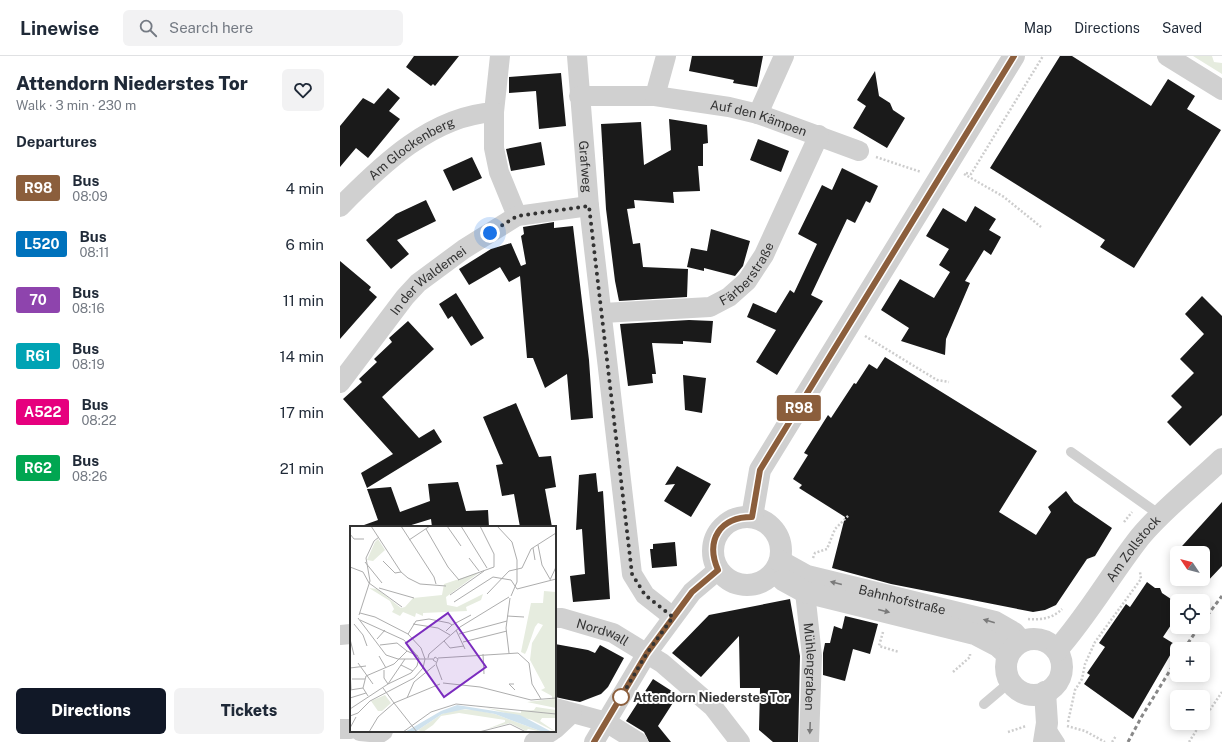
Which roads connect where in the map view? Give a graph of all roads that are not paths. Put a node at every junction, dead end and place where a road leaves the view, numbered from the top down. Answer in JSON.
{"nodes":[{"id":1,"x":500,"y":56,"type":"edge"},
{"id":2,"x":577,"y":56,"type":"edge"},
{"id":3,"x":666,"y":56,"type":"edge"},
{"id":4,"x":784,"y":56,"type":"edge"},
{"id":5,"x":1014,"y":56,"type":"edge"},
{"id":6,"x":1167,"y":56,"type":"edge"},
{"id":7,"x":1222,"y":90,"type":"edge"},
{"id":8,"x":580,"y":96,"type":"junction"},
{"id":9,"x":655,"y":96,"type":"junction"},
{"id":10,"x":494,"y":112,"type":"junction"},
{"id":11,"x":758,"y":114,"type":"junction"},
{"id":12,"x":819,"y":135,"type":"junction"},
{"id":13,"x":858,"y":151,"type":"road end"},
{"id":14,"x":589,"y":206,"type":"junction"},
{"id":15,"x":340,"y":207,"type":"edge"},
{"id":16,"x":517,"y":216,"type":"junction"},
{"id":17,"x":603,"y":313,"type":"junction"},
{"id":18,"x":340,"y":383,"type":"edge"},
{"id":19,"x":1071,"y":452,"type":"dead end"},
{"id":20,"x":1222,"y":459,"type":"edge"},
{"id":21,"x":1152,"y":510,"type":"junction"},
{"id":22,"x":752,"y":517,"type":"junction"},
{"id":23,"x":777,"y":568,"type":"junction"},
{"id":24,"x":718,"y":570,"type":"junction"},
{"id":25,"x":805,"y":583,"type":"junction"},
{"id":26,"x":673,"y":617,"type":"junction"},
{"id":27,"x":556,"y":618,"type":"edge"},
{"id":28,"x":350,"y":634,"type":"edge"},
{"id":29,"x":340,"y":635,"type":"edge"},
{"id":30,"x":1014,"y":648,"type":"junction"},
{"id":31,"x":1057,"y":650,"type":"junction"},
{"id":32,"x":647,"y":653,"type":"junction"},
{"id":33,"x":1010,"y":682,"type":"junction"},
{"id":34,"x":1045,"y":692,"type":"junction"},
{"id":35,"x":984,"y":704,"type":"dead end"},
{"id":36,"x":563,"y":711,"type":"edge"},
{"id":37,"x":606,"y":722,"type":"junction"},
{"id":38,"x":556,"y":727,"type":"edge"},
{"id":39,"x":340,"y":729,"type":"edge"},
{"id":40,"x":350,"y":731,"type":"edge"},
{"id":41,"x":1053,"y":731,"type":"edge"},
{"id":42,"x":594,"y":742,"type":"edge"},
{"id":43,"x":638,"y":742,"type":"edge"},
{"id":44,"x":740,"y":742,"type":"edge"},
{"id":45,"x":809,"y":742,"type":"edge"},
{"id":46,"x":1060,"y":742,"type":"edge"}],
"edges":[{"from":1,"to":10,"type":"street"},
{"from":2,"to":8,"type":"street","name":"Grafweg"},
{"from":3,"to":9,"type":"street"},
{"from":4,"to":11,"type":"street"},
{"from":5,"to":22,"type":"street"},
{"from":6,"to":7,"type":"street"},
{"from":8,"to":9,"type":"street","name":"Auf den Kämpen"},
{"from":8,"to":14,"type":"street","name":"Grafweg"},
{"from":9,"to":11,"type":"street","name":"Auf den Kämpen"},
{"from":10,"to":15,"type":"street","name":"Am Glockenberg"},
{"from":10,"to":16,"type":"street"},
{"from":11,"to":12,"type":"street","name":"Auf den Kämpen"},
{"from":12,"to":13,"type":"street","name":"Auf den Kämpen"},
{"from":12,"to":17,"type":"street","name":"Färberstraße"},
{"from":14,"to":16,"type":"street","name":"In der Waldemei"},
{"from":14,"to":17,"type":"street","name":"Grafweg"},
{"from":16,"to":18,"type":"street","name":"In der Waldemei"},
{"from":17,"to":26,"type":"street","name":"Grafweg"},
{"from":19,"to":21,"type":"lane"},
{"from":20,"to":21,"type":"street","name":"Am Zollstock"},
{"from":21,"to":31,"type":"street","name":"Am Zollstock"},
{"from":22,"to":23,"type":"street"},
{"from":22,"to":24,"type":"street"},
{"from":23,"to":24,"type":"street"},
{"from":23,"to":25,"type":"street","name":"Bahnhofstraße"},
{"from":24,"to":26,"type":"street"},
{"from":25,"to":30,"type":"street","name":"Bahnhofstraße","one_way":true},
{"from":30,"to":25,"type":"street","name":"Bahnhofstraße","one_way":true},
{"from":25,"to":45,"type":"street","name":"Mühlengraben","one_way":true},
{"from":26,"to":32,"type":"street"},
{"from":27,"to":32,"type":"street","name":"Nordwall"},
{"from":28,"to":29,"type":"street"},
{"from":30,"to":31,"type":"street"},
{"from":30,"to":33,"type":"street"},
{"from":31,"to":34,"type":"street"},
{"from":32,"to":37,"type":"street"},
{"from":32,"to":44,"type":"street","name":"Nordwall"},
{"from":33,"to":34,"type":"street"},
{"from":33,"to":35,"type":"lane"},
{"from":34,"to":41,"type":"street"},
{"from":36,"to":37,"type":"street"},
{"from":36,"to":38,"type":"street"},
{"from":37,"to":42,"type":"street"},
{"from":37,"to":43,"type":"street"},
{"from":39,"to":40,"type":"street"},
{"from":41,"to":46,"type":"lane"}]}
